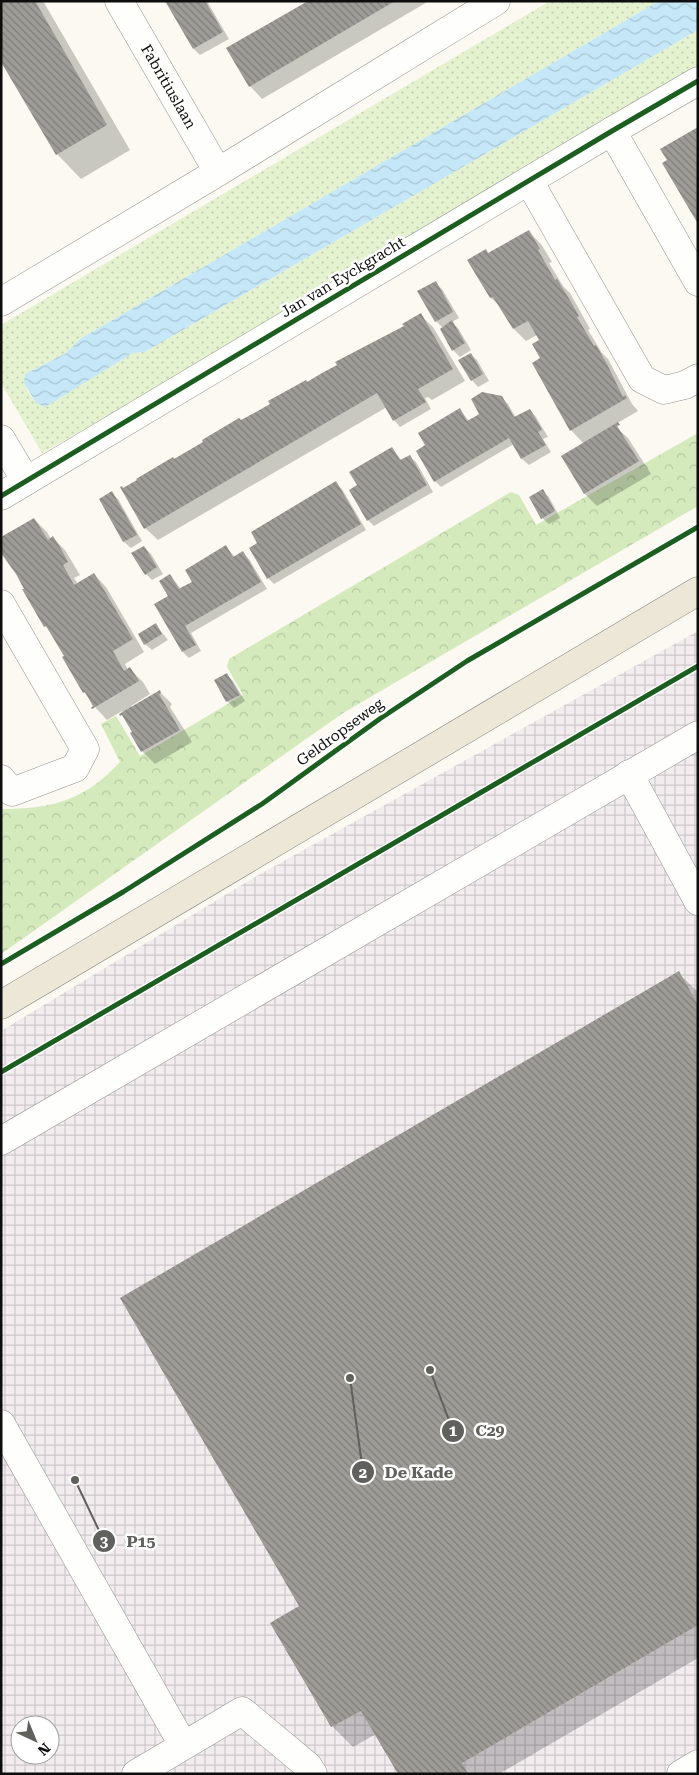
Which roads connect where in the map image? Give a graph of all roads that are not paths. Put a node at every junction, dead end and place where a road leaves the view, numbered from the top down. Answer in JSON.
{"nodes":[{"id":1,"x":118,"y":1,"type":"edge"},
{"id":2,"x":496,"y":1,"type":"edge"},
{"id":3,"x":698,"y":81,"type":"edge"},
{"id":4,"x":612,"y":131,"type":"junction"},
{"id":5,"x":218,"y":172,"type":"junction"},
{"id":6,"x":528,"y":181,"type":"junction"},
{"id":7,"x":698,"y":282,"type":"edge"},
{"id":8,"x":1,"y":302,"type":"edge"},
{"id":9,"x":698,"y":378,"type":"edge"},
{"id":10,"x":1,"y":439,"type":"edge"},
{"id":11,"x":26,"y":481,"type":"junction"},
{"id":12,"x":1,"y":496,"type":"edge"},
{"id":13,"x":698,"y":591,"type":"edge"},
{"id":14,"x":1,"y":604,"type":"edge"},
{"id":15,"x":698,"y":735,"type":"edge"},
{"id":16,"x":630,"y":774,"type":"junction"},
{"id":17,"x":1,"y":780,"type":"edge"},
{"id":18,"x":698,"y":901,"type":"edge"},
{"id":19,"x":1,"y":1005,"type":"edge"},
{"id":20,"x":1,"y":1141,"type":"edge"},
{"id":21,"x":1,"y":1424,"type":"edge"},
{"id":22,"x":183,"y":1745,"type":"junction"},
{"id":23,"x":698,"y":1764,"type":"edge"},
{"id":24,"x":136,"y":1774,"type":"edge"},
{"id":25,"x":313,"y":1774,"type":"edge"},
{"id":26,"x":681,"y":1774,"type":"edge"}],
"edges":[{"from":1,"to":5,"type":"street","name":"Fabritiuslaan"},
{"from":2,"to":5,"type":"street"},
{"from":3,"to":4,"type":"street","name":"Jan van Eyckgracht"},
{"from":4,"to":6,"type":"street","name":"Jan van Eyckgracht"},
{"from":4,"to":7,"type":"street"},
{"from":5,"to":8,"type":"street"},
{"from":6,"to":9,"type":"street"},
{"from":6,"to":11,"type":"street","name":"Jan van Eyckgracht"},
{"from":10,"to":11,"type":"street"},
{"from":11,"to":12,"type":"street","name":"Jan van Eyckgracht"},
{"from":13,"to":19,"type":"main road"},
{"from":14,"to":17,"type":"street"},
{"from":15,"to":16,"type":"street"},
{"from":16,"to":18,"type":"street"},
{"from":16,"to":20,"type":"street"},
{"from":21,"to":22,"type":"street"},
{"from":22,"to":24,"type":"street"},
{"from":22,"to":25,"type":"street"},
{"from":23,"to":26,"type":"street"}]}
